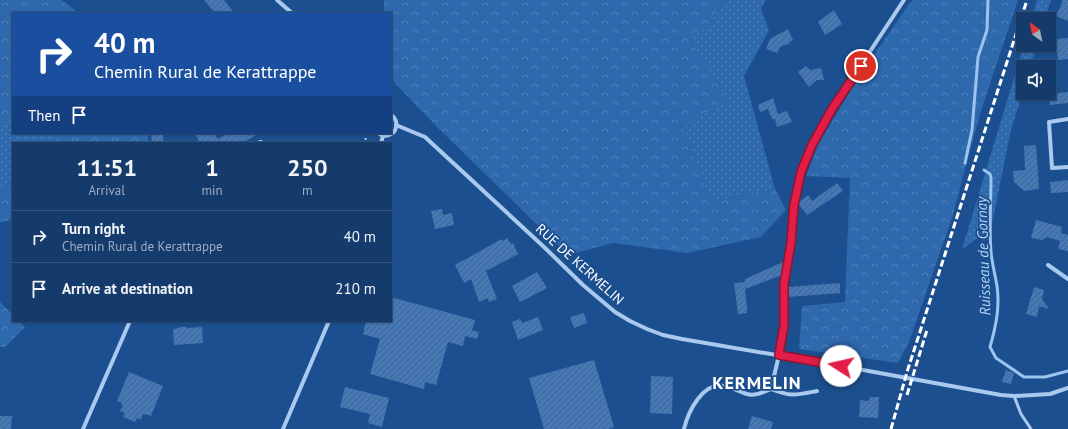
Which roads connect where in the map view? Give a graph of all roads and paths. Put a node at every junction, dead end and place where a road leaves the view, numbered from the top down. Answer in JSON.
{"nodes":[{"id":1,"x":277,"y":0,"type":"edge"},
{"id":2,"x":904,"y":0,"type":"edge"},
{"id":3,"x":291,"y":12,"type":"edge"},
{"id":4,"x":392,"y":116,"type":"edge"},
{"id":5,"x":1068,"y":119,"type":"edge"},
{"id":6,"x":396,"y":126,"type":"junction"},
{"id":7,"x":379,"y":134,"type":"edge"},
{"id":8,"x":382,"y":136,"type":"junction"},
{"id":9,"x":380,"y":142,"type":"edge"},
{"id":10,"x":1068,"y":167,"type":"edge"},
{"id":11,"x":1048,"y":265,"type":"dead end"},
{"id":12,"x":1068,"y":279,"type":"edge"},
{"id":13,"x":130,"y":322,"type":"edge"},
{"id":14,"x":329,"y":322,"type":"edge"},
{"id":15,"x":779,"y":355,"type":"junction"},
{"id":16,"x":1068,"y":388,"type":"edge"},
{"id":17,"x":771,"y":389,"type":"junction"},
{"id":18,"x":817,"y":391,"type":"dead end"},
{"id":19,"x":1014,"y":396,"type":"junction"},
{"id":20,"x":83,"y":429,"type":"edge"},
{"id":21,"x":283,"y":429,"type":"edge"},
{"id":22,"x":684,"y":429,"type":"edge"},
{"id":23,"x":1031,"y":429,"type":"edge"}],
"edges":[{"from":1,"to":3,"type":"street"},
{"from":2,"to":15,"type":"street"},
{"from":4,"to":6,"type":"street"},
{"from":5,"to":10,"type":"street"},
{"from":6,"to":8,"type":"street"},
{"from":6,"to":15,"type":"street","name":"RUE DE KERMELIN"},
{"from":7,"to":8,"type":"street"},
{"from":8,"to":9,"type":"street"},
{"from":11,"to":12,"type":"street"},
{"from":13,"to":20,"type":"street"},
{"from":14,"to":21,"type":"street"},
{"from":15,"to":17,"type":"street"},
{"from":15,"to":19,"type":"street","name":"RUE DE KERMELIN"},
{"from":16,"to":19,"type":"street","name":"RUE DE KERMELIN"},
{"from":17,"to":18,"type":"street"},
{"from":17,"to":22,"type":"street"},
{"from":19,"to":23,"type":"lane"}]}
